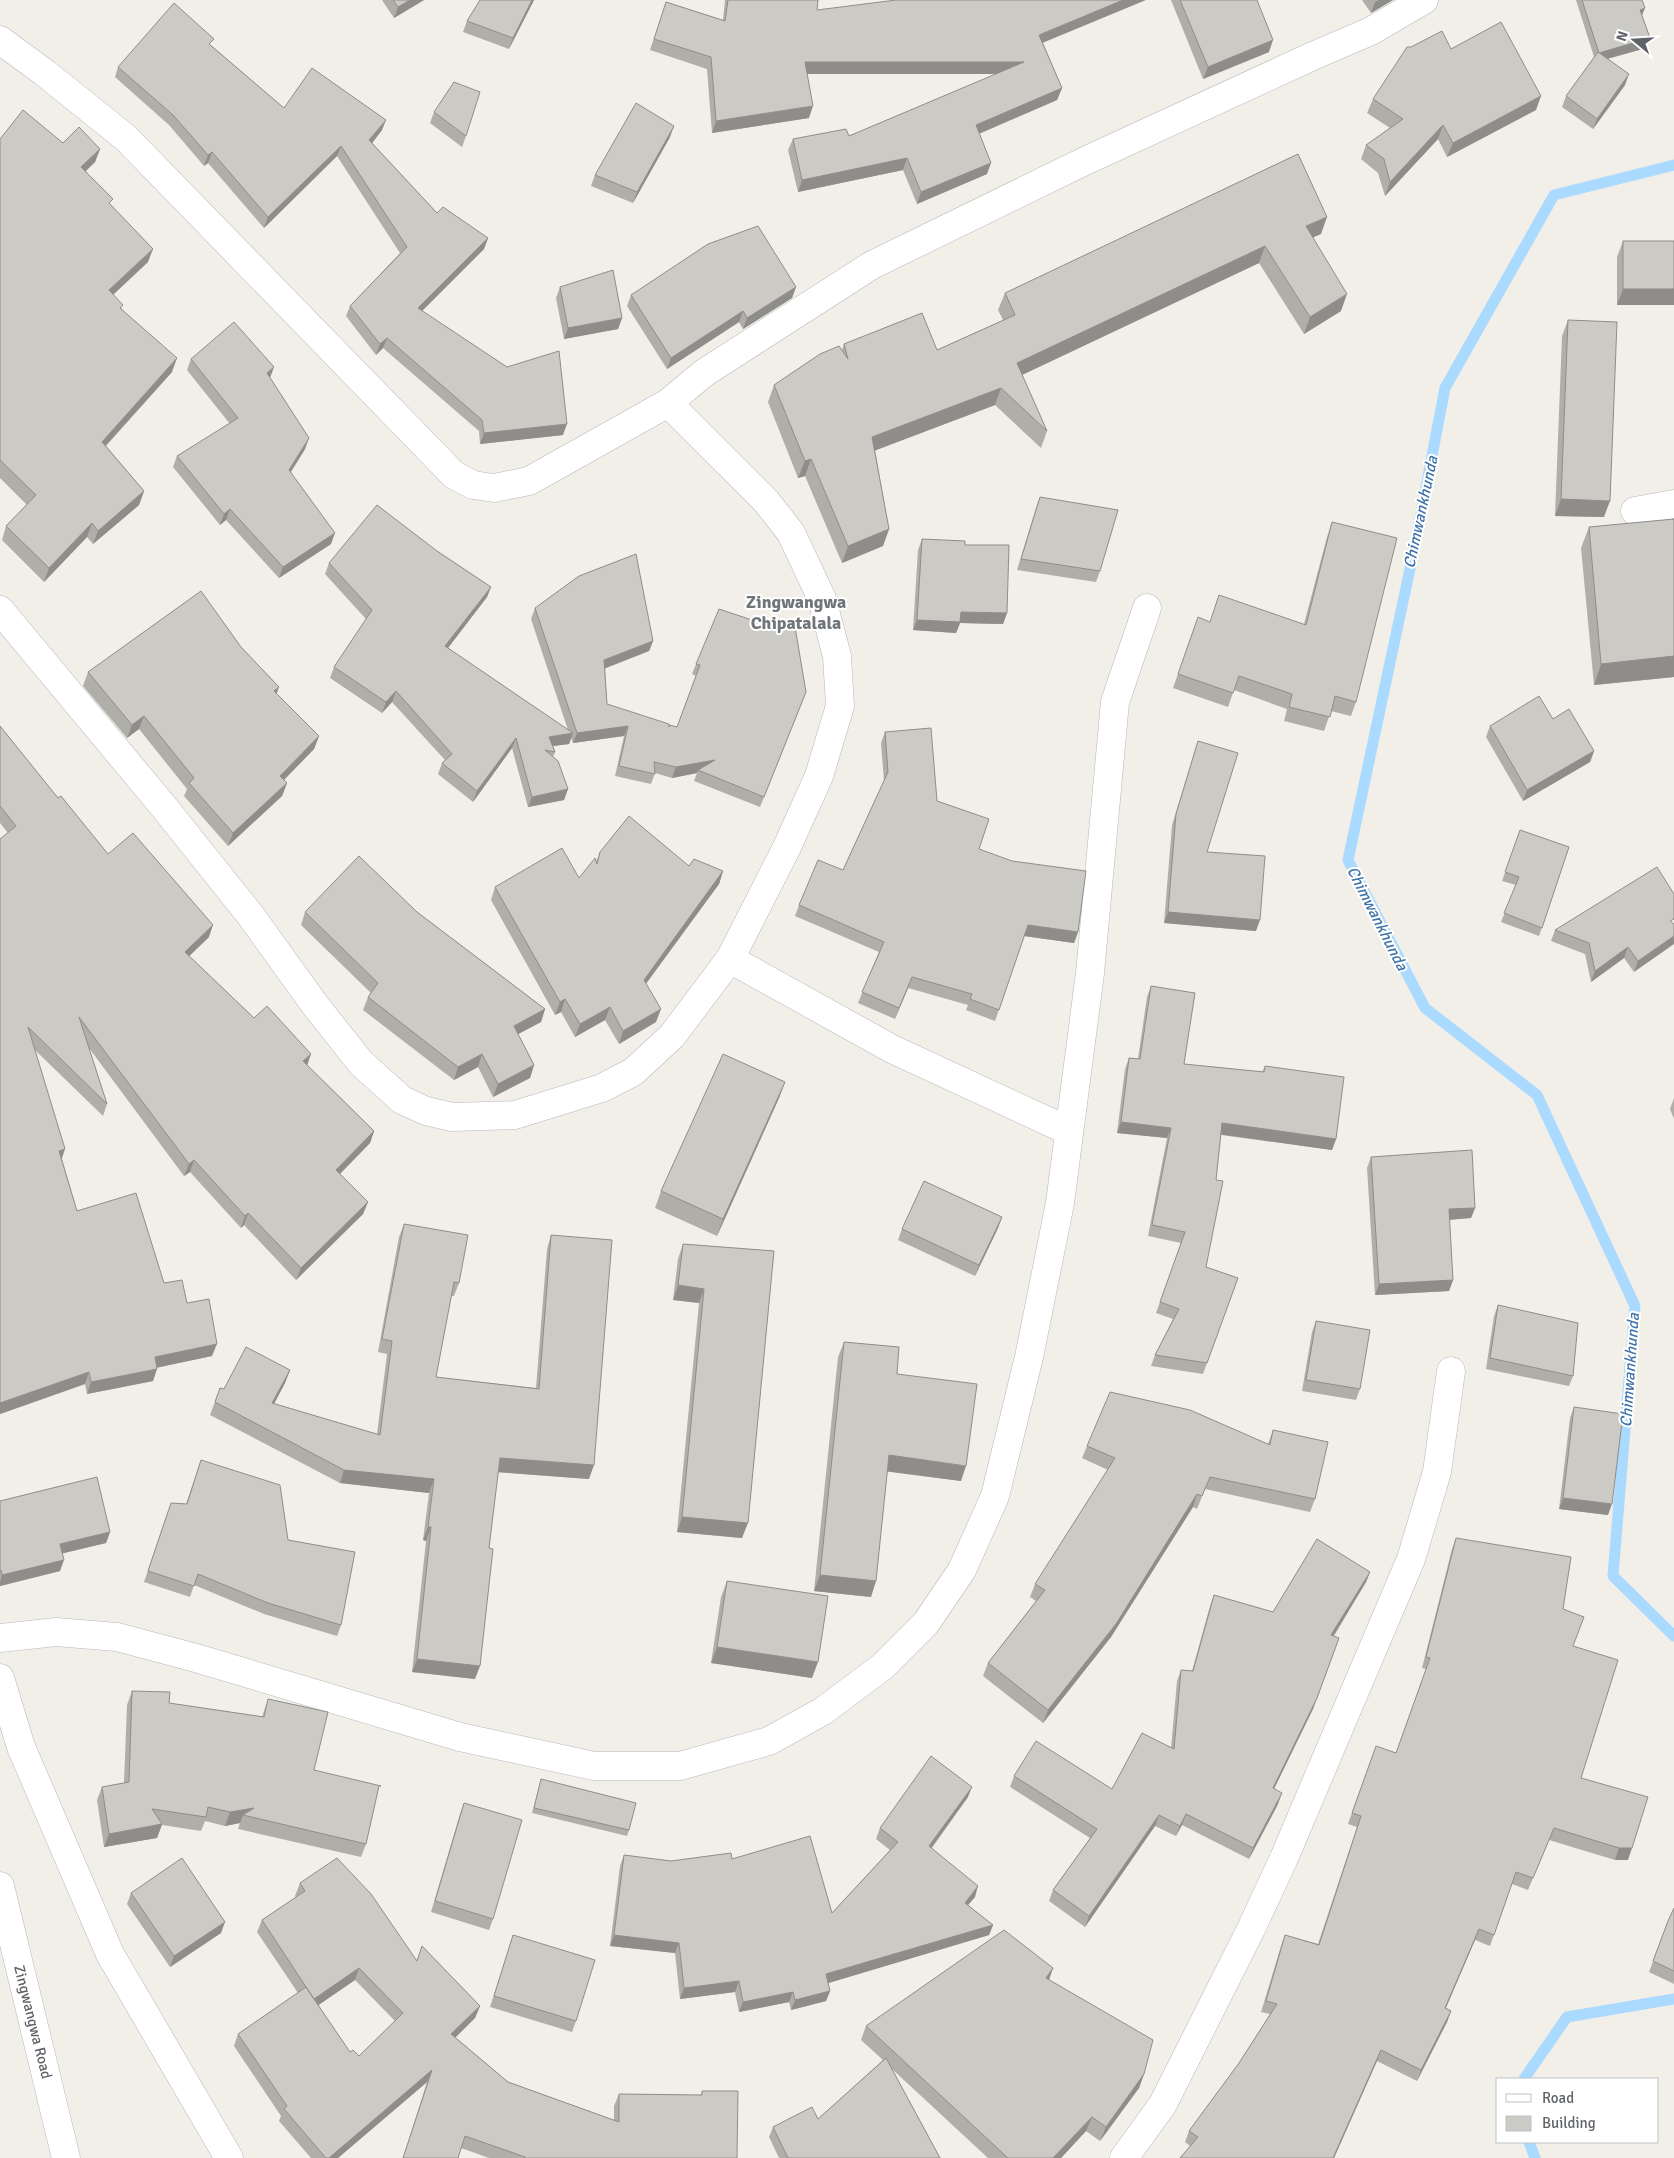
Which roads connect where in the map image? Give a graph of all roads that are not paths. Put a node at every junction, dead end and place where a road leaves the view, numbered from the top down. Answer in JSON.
{"nodes":[{"id":1,"x":1424,"y":0,"type":"edge"},
{"id":2,"x":0,"y":40,"type":"edge"},
{"id":3,"x":668,"y":403,"type":"junction"},
{"id":4,"x":1674,"y":504,"type":"edge"},
{"id":5,"x":1635,"y":511,"type":"dead end"},
{"id":6,"x":1147,"y":608,"type":"dead end"},
{"id":7,"x":0,"y":610,"type":"edge"},
{"id":8,"x":730,"y":959,"type":"junction"},
{"id":9,"x":1069,"y":1131,"type":"junction"},
{"id":10,"x":1451,"y":1371,"type":"dead end"},
{"id":11,"x":0,"y":1638,"type":"edge"},
{"id":12,"x":0,"y":1678,"type":"edge"},
{"id":13,"x":0,"y":1886,"type":"edge"},
{"id":14,"x":66,"y":2158,"type":"edge"},
{"id":15,"x":229,"y":2158,"type":"edge"},
{"id":16,"x":1124,"y":2158,"type":"edge"}],
"edges":[{"from":1,"to":3,"type":"street"},
{"from":2,"to":3,"type":"street"},
{"from":3,"to":8,"type":"street"},
{"from":4,"to":5,"type":"street"},
{"from":6,"to":9,"type":"street"},
{"from":7,"to":8,"type":"street"},
{"from":8,"to":9,"type":"street"},
{"from":9,"to":11,"type":"street"},
{"from":10,"to":16,"type":"street"},
{"from":12,"to":15,"type":"street"},
{"from":13,"to":14,"type":"street","name":"Zingwangwa Road"}]}
